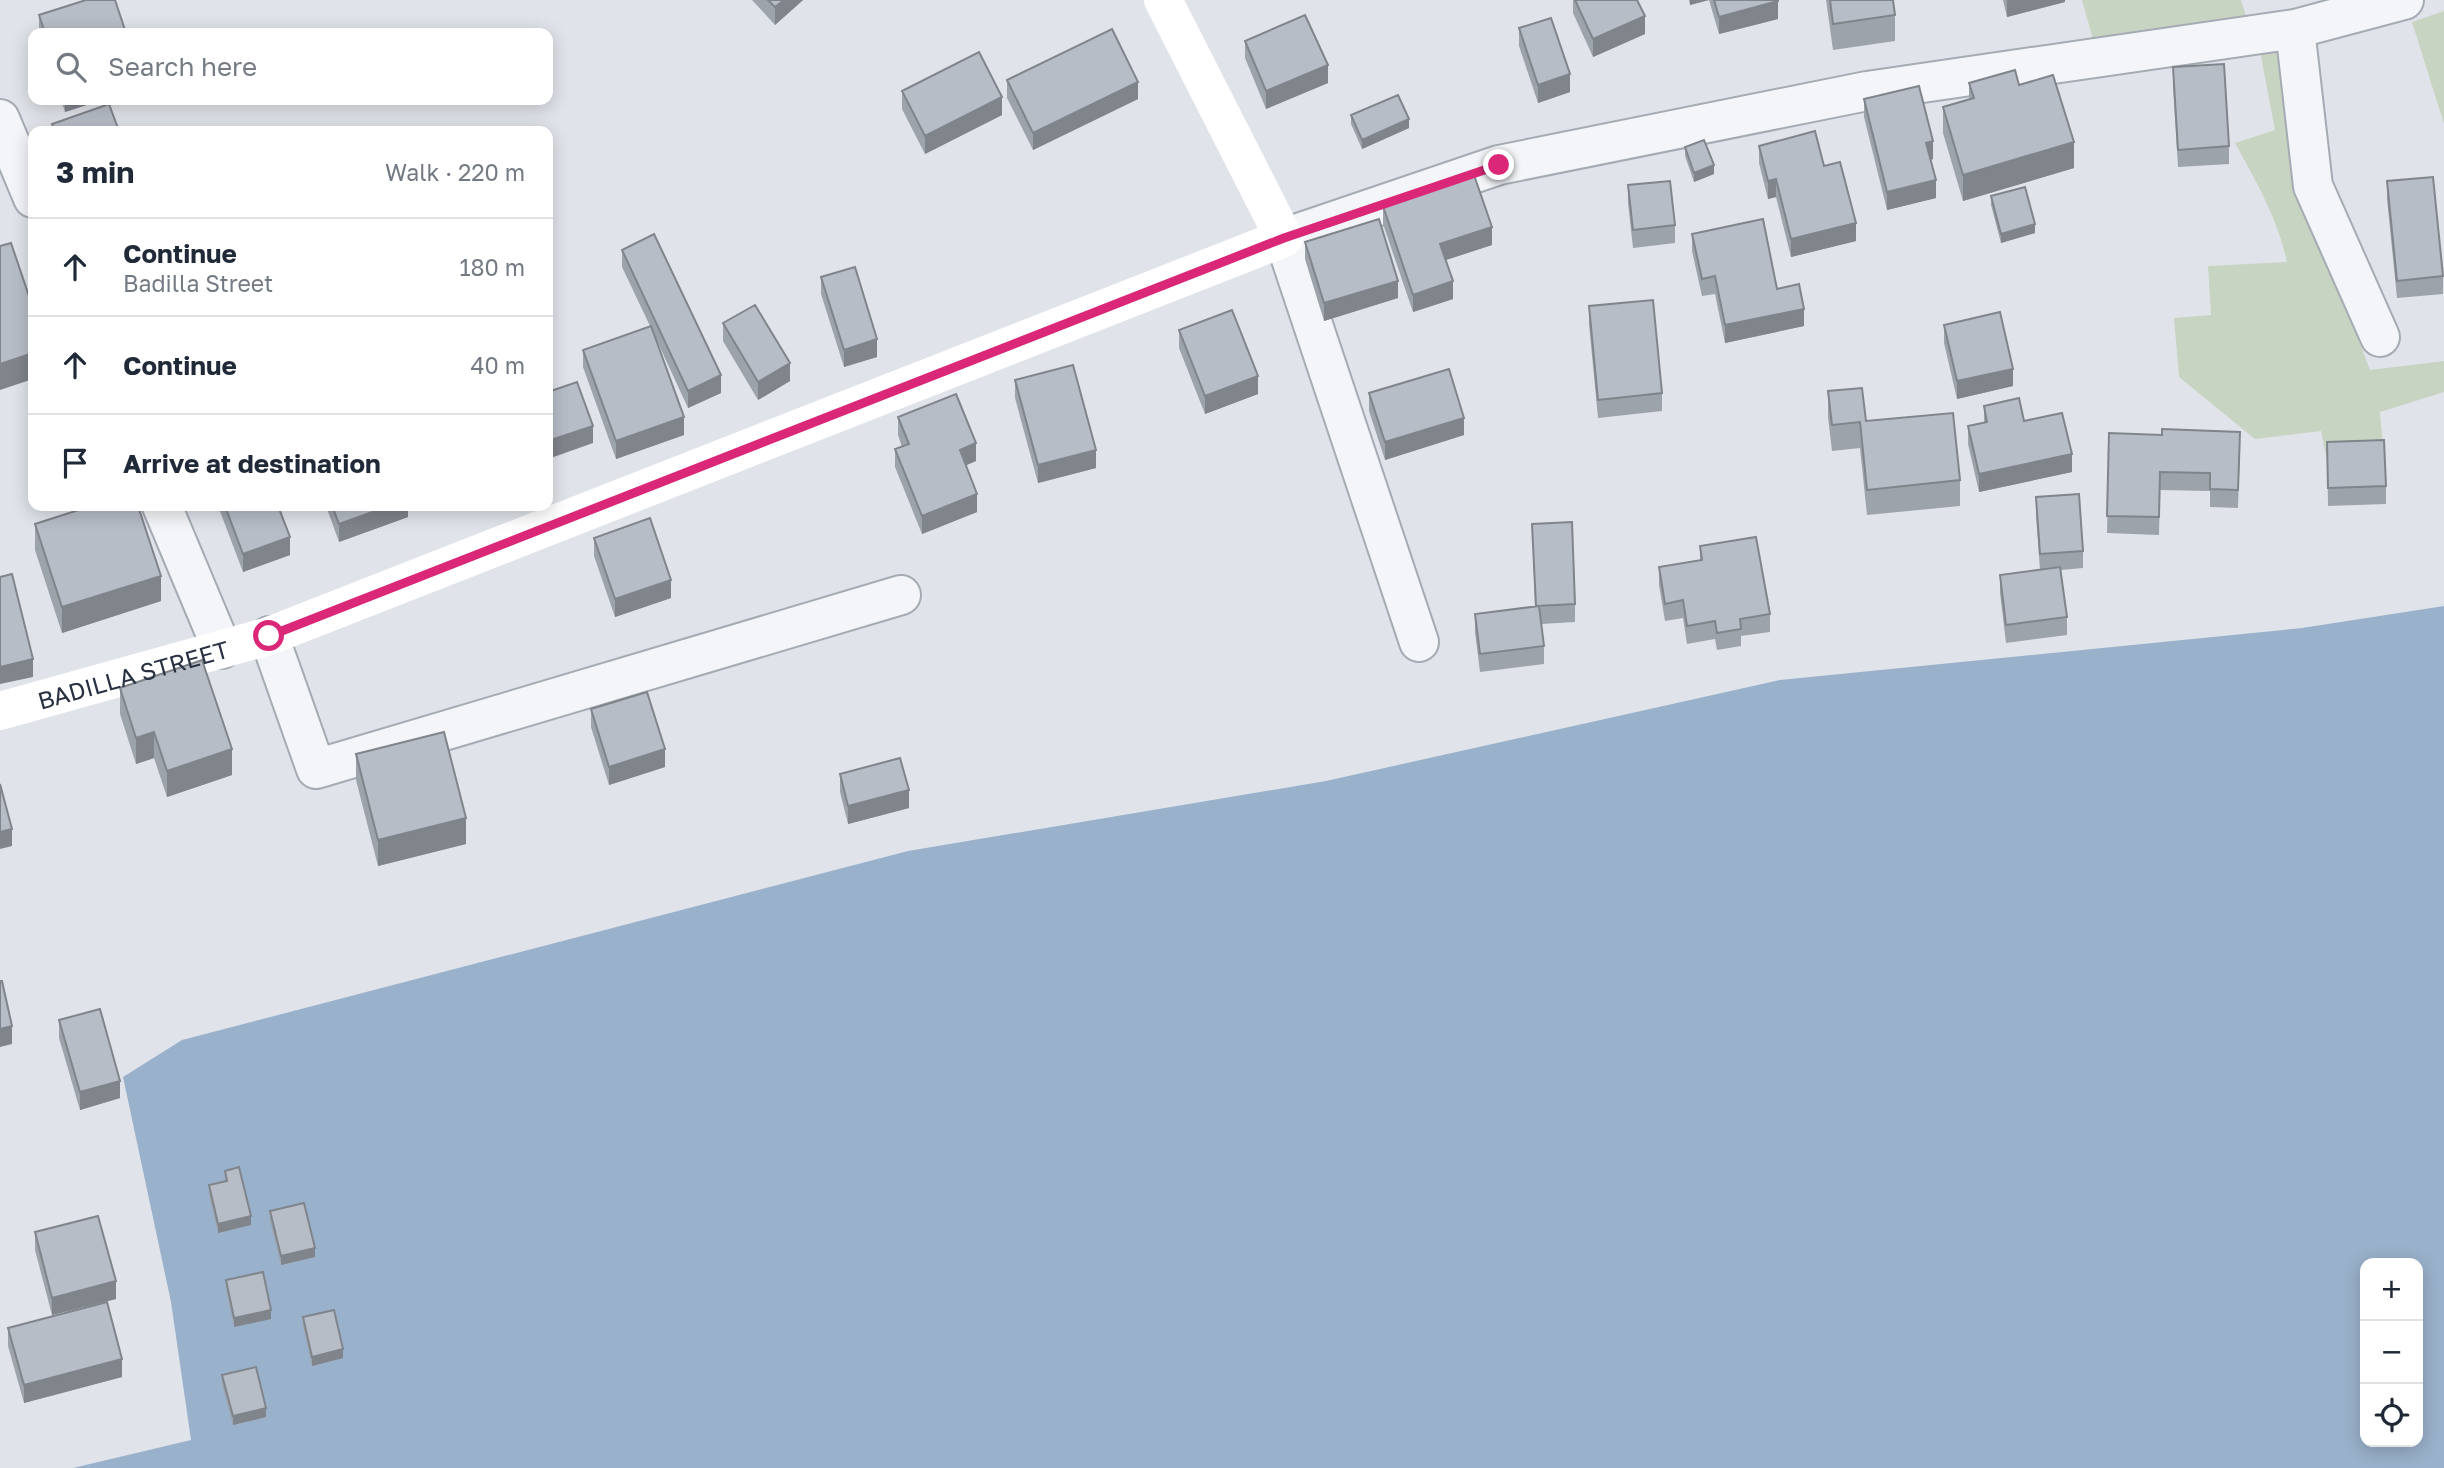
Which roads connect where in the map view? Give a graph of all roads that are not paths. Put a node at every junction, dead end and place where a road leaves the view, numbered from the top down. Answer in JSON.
{"nodes":[{"id":1,"x":1163,"y":0,"type":"edge"},
{"id":2,"x":2404,"y":0,"type":"edge"},
{"id":3,"x":2295,"y":29,"type":"junction"},
{"id":4,"x":0,"y":119,"type":"edge"},
{"id":5,"x":28,"y":186,"type":"edge"},
{"id":6,"x":1284,"y":238,"type":"junction"},
{"id":7,"x":2380,"y":338,"type":"dead end"},
{"id":8,"x":164,"y":511,"type":"edge"},
{"id":9,"x":901,"y":595,"type":"dead end"},
{"id":10,"x":269,"y":636,"type":"junction"},
{"id":11,"x":1419,"y":642,"type":"dead end"},
{"id":12,"x":222,"y":649,"type":"junction"},
{"id":13,"x":0,"y":711,"type":"edge"}],
"edges":[{"from":1,"to":6,"type":"street"},
{"from":2,"to":3,"type":"street"},
{"from":3,"to":6,"type":"street"},
{"from":3,"to":7,"type":"street"},
{"from":4,"to":5,"type":"street"},
{"from":6,"to":10,"type":"street","name":"BADILLA STREET"},
{"from":6,"to":11,"type":"street"},
{"from":8,"to":12,"type":"street"},
{"from":9,"to":10,"type":"street"},
{"from":10,"to":12,"type":"street","name":"BADILLA STREET"},
{"from":12,"to":13,"type":"street","name":"BADILLA STREET"}]}
